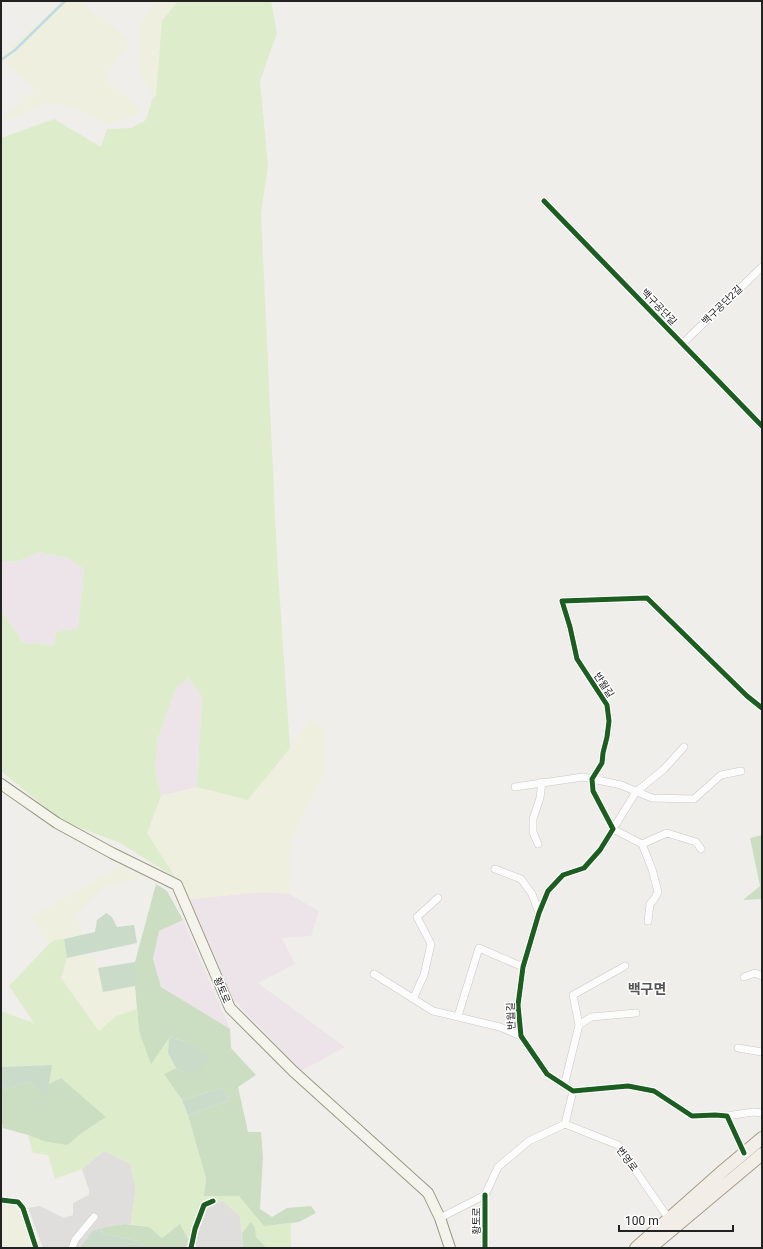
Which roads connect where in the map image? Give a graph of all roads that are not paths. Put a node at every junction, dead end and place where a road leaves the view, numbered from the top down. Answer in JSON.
{"nodes":[{"id":1,"x":544,"y":201,"type":"dead end"},
{"id":2,"x":762,"y":267,"type":"edge"},
{"id":3,"x":682,"y":344,"type":"junction"},
{"id":4,"x":762,"y":426,"type":"edge"},
{"id":5,"x":762,"y":708,"type":"edge"},
{"id":6,"x":684,"y":747,"type":"dead end"},
{"id":7,"x":741,"y":771,"type":"dead end"},
{"id":8,"x":592,"y":779,"type":"junction"},
{"id":9,"x":542,"y":782,"type":"junction"},
{"id":10,"x":1,"y":784,"type":"edge"},
{"id":11,"x":515,"y":787,"type":"dead end"},
{"id":12,"x":636,"y":792,"type":"junction"},
{"id":13,"x":613,"y":829,"type":"junction"},
{"id":14,"x":538,"y":844,"type":"dead end"},
{"id":15,"x":642,"y":844,"type":"junction"},
{"id":16,"x":701,"y":849,"type":"dead end"},
{"id":17,"x":495,"y":869,"type":"dead end"},
{"id":18,"x":438,"y":898,"type":"dead end"},
{"id":19,"x":539,"y":913,"type":"junction"},
{"id":20,"x":648,"y":921,"type":"dead end"},
{"id":21,"x":625,"y":966,"type":"dead end"},
{"id":22,"x":523,"y":967,"type":"junction"},
{"id":23,"x":374,"y":974,"type":"dead end"},
{"id":24,"x":762,"y":976,"type":"edge"},
{"id":25,"x":744,"y":977,"type":"dead end"},
{"id":26,"x":413,"y":999,"type":"junction"},
{"id":27,"x":636,"y":1013,"type":"dead end"},
{"id":28,"x":458,"y":1016,"type":"junction"},
{"id":29,"x":579,"y":1025,"type":"junction"},
{"id":30,"x":521,"y":1036,"type":"junction"},
{"id":31,"x":738,"y":1048,"type":"dead end"},
{"id":32,"x":762,"y":1052,"type":"edge"},
{"id":33,"x":564,"y":1086,"type":"junction"},
{"id":34,"x":573,"y":1091,"type":"junction"},
{"id":35,"x":762,"y":1113,"type":"edge"},
{"id":36,"x":727,"y":1116,"type":"junction"},
{"id":37,"x":565,"y":1124,"type":"junction"},
{"id":38,"x":762,"y":1138,"type":"edge"},
{"id":39,"x":744,"y":1153,"type":"junction"},
{"id":40,"x":762,"y":1154,"type":"edge"},
{"id":41,"x":485,"y":1195,"type":"junction"},
{"id":42,"x":1,"y":1200,"type":"edge"},
{"id":43,"x":213,"y":1201,"type":"dead end"},
{"id":44,"x":94,"y":1217,"type":"dead end"},
{"id":45,"x":440,"y":1218,"type":"junction"},
{"id":46,"x":674,"y":1221,"type":"junction"},
{"id":47,"x":36,"y":1248,"type":"edge"},
{"id":48,"x":72,"y":1248,"type":"edge"},
{"id":49,"x":191,"y":1248,"type":"edge"},
{"id":50,"x":450,"y":1248,"type":"edge"},
{"id":51,"x":485,"y":1248,"type":"edge"},
{"id":52,"x":636,"y":1248,"type":"edge"},
{"id":53,"x":650,"y":1248,"type":"edge"}],
"edges":[{"from":1,"to":3,"type":"street","name":"백구공단길"},
{"from":2,"to":3,"type":"street","name":"백구공단2길"},
{"from":3,"to":4,"type":"street","name":"백구공단길"},
{"from":5,"to":8,"type":"street","name":"반월길"},
{"from":6,"to":12,"type":"street","name":"반월길"},
{"from":7,"to":12,"type":"street"},
{"from":8,"to":9,"type":"street"},
{"from":8,"to":12,"type":"street"},
{"from":8,"to":13,"type":"street"},
{"from":9,"to":11,"type":"street"},
{"from":9,"to":14,"type":"street"},
{"from":10,"to":45,"type":"main road","name":"황토로"},
{"from":12,"to":13,"type":"street","name":"반월길"},
{"from":13,"to":15,"type":"street"},
{"from":13,"to":19,"type":"street","name":"반월길"},
{"from":15,"to":16,"type":"street"},
{"from":15,"to":20,"type":"street"},
{"from":17,"to":19,"type":"street"},
{"from":18,"to":26,"type":"street"},
{"from":19,"to":22,"type":"street","name":"반월길"},
{"from":21,"to":29,"type":"street"},
{"from":22,"to":28,"type":"street"},
{"from":22,"to":30,"type":"street","name":"반월길"},
{"from":23,"to":26,"type":"street","name":"반월길"},
{"from":24,"to":25,"type":"street"},
{"from":26,"to":28,"type":"street","name":"반월길"},
{"from":27,"to":29,"type":"street"},
{"from":28,"to":30,"type":"street","name":"반월길"},
{"from":29,"to":33,"type":"street"},
{"from":30,"to":33,"type":"street","name":"반월길"},
{"from":31,"to":32,"type":"street"},
{"from":33,"to":34,"type":"street","name":"반월길"},
{"from":34,"to":36,"type":"street"},
{"from":34,"to":37,"type":"street"},
{"from":35,"to":36,"type":"street"},
{"from":36,"to":39,"type":"street"},
{"from":37,"to":41,"type":"street","name":"황토로"},
{"from":37,"to":46,"type":"street","name":"번영로"},
{"from":38,"to":39,"type":"main road"},
{"from":39,"to":46,"type":"main road"},
{"from":40,"to":46,"type":"main road"},
{"from":41,"to":45,"type":"street","name":"황토로"},
{"from":41,"to":51,"type":"street","name":"황토로"},
{"from":42,"to":47,"type":"street"},
{"from":43,"to":49,"type":"street"},
{"from":44,"to":48,"type":"street"},
{"from":45,"to":50,"type":"main road","name":"황토로"},
{"from":46,"to":52,"type":"main road"},
{"from":46,"to":53,"type":"main road"}]}
